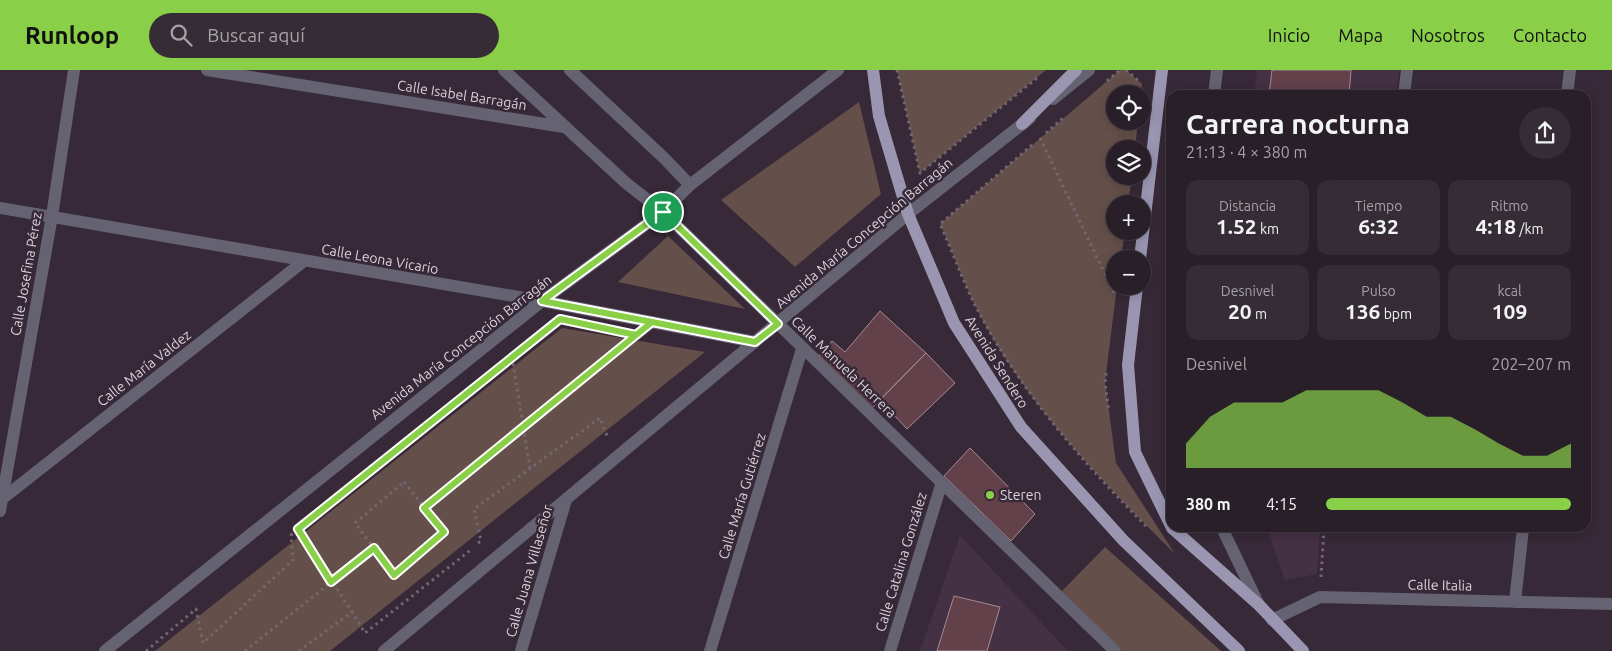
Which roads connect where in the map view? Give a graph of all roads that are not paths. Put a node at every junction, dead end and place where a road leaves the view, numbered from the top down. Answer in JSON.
{"nodes":[{"id":1,"x":74,"y":70,"type":"edge"},
{"id":2,"x":207,"y":70,"type":"edge"},
{"id":3,"x":504,"y":70,"type":"edge"},
{"id":4,"x":570,"y":70,"type":"edge"},
{"id":5,"x":838,"y":70,"type":"edge"},
{"id":6,"x":873,"y":70,"type":"edge"},
{"id":7,"x":1076,"y":70,"type":"edge"},
{"id":8,"x":1089,"y":70,"type":"edge"},
{"id":9,"x":1162,"y":70,"type":"edge"},
{"id":10,"x":1217,"y":70,"type":"edge"},
{"id":11,"x":1407,"y":70,"type":"edge"},
{"id":12,"x":1570,"y":70,"type":"edge"},
{"id":13,"x":249,"y":73,"type":"edge"},
{"id":14,"x":1215,"y":90,"type":"edge"},
{"id":15,"x":1405,"y":90,"type":"edge"},
{"id":16,"x":1568,"y":90,"type":"edge"},
{"id":17,"x":1022,"y":124,"type":"junction"},
{"id":18,"x":564,"y":127,"type":"junction"},
{"id":19,"x":690,"y":185,"type":"junction"},
{"id":20,"x":0,"y":208,"type":"edge"},
{"id":21,"x":663,"y":212,"type":"junction"},
{"id":22,"x":908,"y":214,"type":"junction"},
{"id":23,"x":52,"y":216,"type":"junction"},
{"id":24,"x":1141,"y":250,"type":"edge"},
{"id":25,"x":304,"y":261,"type":"junction"},
{"id":26,"x":1136,"y":295,"type":"edge"},
{"id":27,"x":542,"y":301,"type":"junction"},
{"id":28,"x":778,"y":324,"type":"junction"},
{"id":29,"x":755,"y":342,"type":"junction"},
{"id":30,"x":802,"y":349,"type":"junction"},
{"id":31,"x":942,"y":482,"type":"junction"},
{"id":32,"x":566,"y":500,"type":"junction"},
{"id":33,"x":1,"y":505,"type":"edge"},
{"id":34,"x":1166,"y":515,"type":"edge"},
{"id":35,"x":1178,"y":532,"type":"edge"},
{"id":36,"x":1224,"y":532,"type":"edge"},
{"id":37,"x":1522,"y":532,"type":"edge"},
{"id":38,"x":1515,"y":602,"type":"junction"},
{"id":39,"x":1612,"y":604,"type":"edge"},
{"id":40,"x":1258,"y":605,"type":"junction"},
{"id":41,"x":1272,"y":620,"type":"junction"},
{"id":42,"x":105,"y":651,"type":"edge"},
{"id":43,"x":384,"y":651,"type":"edge"},
{"id":44,"x":521,"y":651,"type":"edge"},
{"id":45,"x":710,"y":651,"type":"edge"},
{"id":46,"x":890,"y":651,"type":"edge"},
{"id":47,"x":1114,"y":651,"type":"edge"},
{"id":48,"x":1239,"y":651,"type":"edge"},
{"id":49,"x":1303,"y":651,"type":"edge"}],
"edges":[{"from":1,"to":23,"type":"street","name":"Calle Josefina Pérez"},
{"from":2,"to":13,"type":"street","name":"Calle Isabel Barragán"},
{"from":3,"to":18,"type":"street","name":"Calle Manuela Herrera"},
{"from":4,"to":19,"type":"street"},
{"from":5,"to":19,"type":"street","name":"Avenida María Concepción Barragán"},
{"from":6,"to":22,"type":"main road","name":"Avenida Sendero"},
{"from":7,"to":17,"type":"main road"},
{"from":8,"to":17,"type":"street","name":"Avenida María Concepción Barragán"},
{"from":9,"to":24,"type":"main road"},
{"from":10,"to":14,"type":"street"},
{"from":11,"to":15,"type":"street"},
{"from":12,"to":16,"type":"street"},
{"from":13,"to":18,"type":"street","name":"Calle Isabel Barragán"},
{"from":17,"to":22,"type":"street","name":"Avenida María Concepción Barragán"},
{"from":18,"to":21,"type":"street","name":"Calle Manuela Herrera"},
{"from":19,"to":21,"type":"street","name":"Avenida María Concepción Barragán"},
{"from":20,"to":23,"type":"street","name":"Calle Leona Vicario"},
{"from":21,"to":27,"type":"street","name":"Avenida María Concepción Barragán"},
{"from":21,"to":28,"type":"street","name":"Calle Manuela Herrera"},
{"from":22,"to":28,"type":"street","name":"Avenida María Concepción Barragán"},
{"from":22,"to":48,"type":"main road","name":"Avenida Sendero"},
{"from":23,"to":25,"type":"street","name":"Calle Leona Vicario"},
{"from":23,"to":33,"type":"street","name":"Calle Josefina Pérez"},
{"from":25,"to":27,"type":"street","name":"Calle Leona Vicario"},
{"from":25,"to":33,"type":"street","name":"Calle María Valdez"},
{"from":26,"to":34,"type":"main road"},
{"from":27,"to":29,"type":"street","name":"Calle Leona Vicario"},
{"from":27,"to":42,"type":"street","name":"Avenida María Concepción Barragán"},
{"from":28,"to":29,"type":"street","name":"Avenida María Concepción Barragán"},
{"from":28,"to":30,"type":"street","name":"Calle Manuela Herrera"},
{"from":29,"to":32,"type":"street","name":"Avenida María Concepción Barragán"},
{"from":30,"to":31,"type":"street","name":"Calle Manuela Herrera"},
{"from":30,"to":45,"type":"street","name":"Calle María Gutiérrez"},
{"from":31,"to":46,"type":"street","name":"Calle Catalina González"},
{"from":31,"to":47,"type":"street","name":"Calle Manuela Herrera"},
{"from":32,"to":43,"type":"street","name":"Avenida María Concepción Barragán"},
{"from":32,"to":44,"type":"street","name":"Calle Juana Villaseñor"},
{"from":35,"to":40,"type":"main road"},
{"from":36,"to":40,"type":"street"},
{"from":37,"to":38,"type":"street"},
{"from":38,"to":39,"type":"street","name":"Calle Italia"},
{"from":38,"to":41,"type":"street","name":"Calle Italia"},
{"from":40,"to":41,"type":"main road"},
{"from":41,"to":49,"type":"main road"}]}
